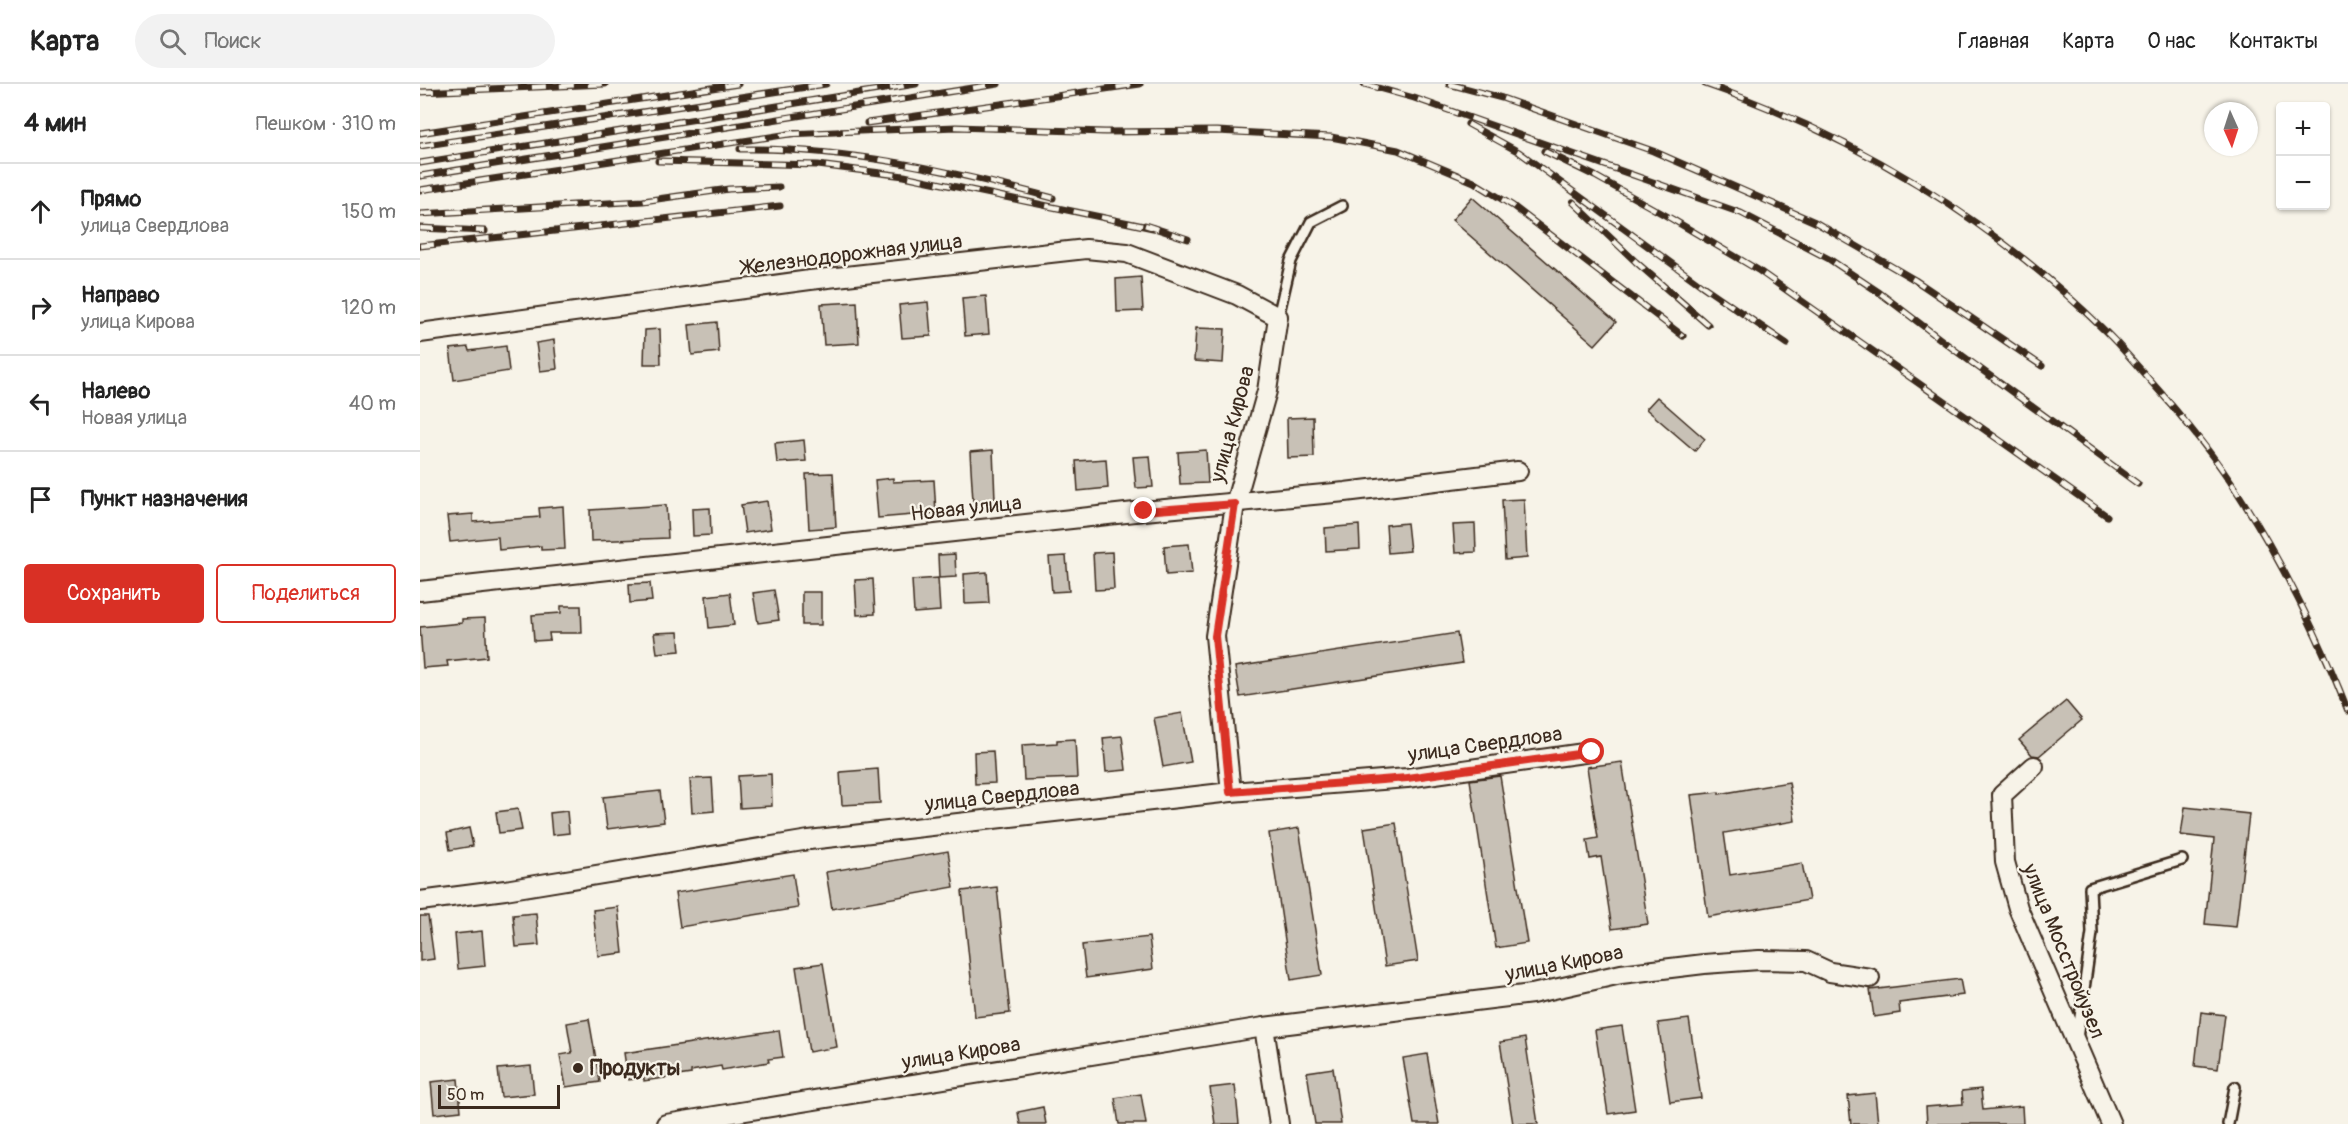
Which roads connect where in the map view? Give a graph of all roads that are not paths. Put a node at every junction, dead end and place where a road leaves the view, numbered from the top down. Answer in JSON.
{"nodes":[{"id":1,"x":1342,"y":206,"type":"dead end"},
{"id":2,"x":1278,"y":318,"type":"junction"},
{"id":3,"x":420,"y":333,"type":"edge"},
{"id":4,"x":1518,"y":471,"type":"dead end"},
{"id":5,"x":1235,"y":504,"type":"junction"},
{"id":6,"x":420,"y":591,"type":"edge"},
{"id":7,"x":1592,"y":752,"type":"dead end"},
{"id":8,"x":2034,"y":766,"type":"dead end"},
{"id":9,"x":1230,"y":792,"type":"junction"},
{"id":10,"x":2182,"y":860,"type":"dead end"},
{"id":11,"x":420,"y":901,"type":"edge"},
{"id":12,"x":1870,"y":978,"type":"dead end"},
{"id":13,"x":1264,"y":1027,"type":"junction"},
{"id":14,"x":2076,"y":1043,"type":"junction"},
{"id":15,"x":2235,"y":1087,"type":"dead end"},
{"id":16,"x":666,"y":1124,"type":"edge"},
{"id":17,"x":1279,"y":1124,"type":"edge"},
{"id":18,"x":2111,"y":1124,"type":"edge"},
{"id":19,"x":2228,"y":1124,"type":"edge"}],
"edges":[{"from":1,"to":2,"type":"lane"},
{"from":2,"to":3,"type":"street","name":"Железнодорожная улица"},
{"from":2,"to":5,"type":"street","name":"улица Кирова"},
{"from":4,"to":5,"type":"street","name":"Новая улица"},
{"from":5,"to":6,"type":"street","name":"Новая улица"},
{"from":5,"to":9,"type":"street","name":"улица Кирова"},
{"from":7,"to":9,"type":"street","name":"улица Свердлова"},
{"from":8,"to":14,"type":"street","name":"улица Мосстройузел"},
{"from":9,"to":11,"type":"street","name":"улица Свердлова"},
{"from":10,"to":14,"type":"lane"},
{"from":12,"to":13,"type":"street","name":"улица Кирова"},
{"from":13,"to":16,"type":"street","name":"улица Кирова"},
{"from":13,"to":17,"type":"street"},
{"from":14,"to":18,"type":"street","name":"улица Мосстройузел"},
{"from":15,"to":19,"type":"lane"}]}
